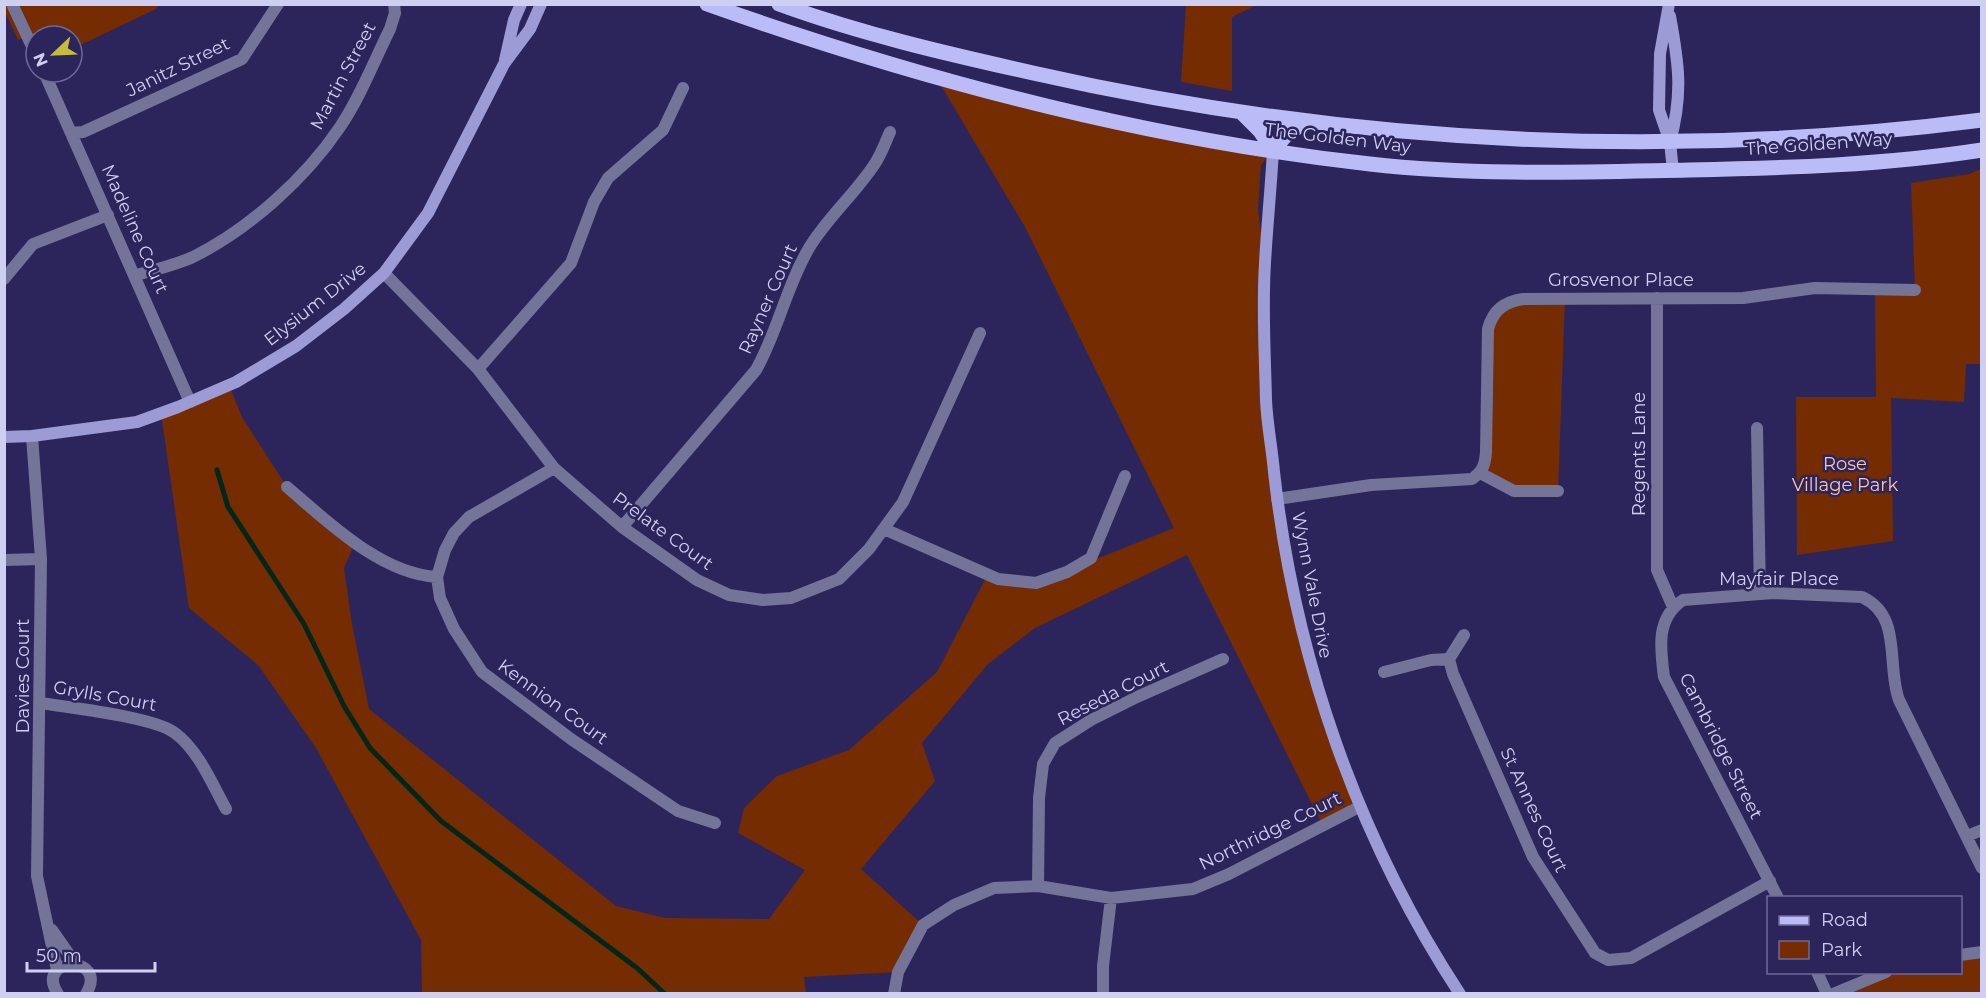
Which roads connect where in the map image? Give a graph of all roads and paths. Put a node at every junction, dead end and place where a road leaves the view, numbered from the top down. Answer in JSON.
{"nodes":[{"id":1,"x":278,"y":4,"type":"edge"},
{"id":2,"x":394,"y":4,"type":"edge"},
{"id":3,"x":521,"y":4,"type":"edge"},
{"id":4,"x":542,"y":4,"type":"edge"},
{"id":5,"x":707,"y":4,"type":"edge"},
{"id":6,"x":779,"y":4,"type":"edge"},
{"id":7,"x":14,"y":6,"type":"dead end"},
{"id":8,"x":1669,"y":7,"type":"edge"},
{"id":9,"x":24,"y":39,"type":"edge"},
{"id":10,"x":504,"y":64,"type":"junction"},
{"id":11,"x":49,"y":84,"type":"edge"},
{"id":12,"x":683,"y":88,"type":"dead end"},
{"id":13,"x":1243,"y":114,"type":"junction"},
{"id":14,"x":1982,"y":120,"type":"edge"},
{"id":15,"x":1306,"y":122,"type":"junction"},
{"id":16,"x":890,"y":132,"type":"dead end"},
{"id":17,"x":71,"y":133,"type":"junction"},
{"id":18,"x":1670,"y":142,"type":"junction"},
{"id":19,"x":1273,"y":150,"type":"junction"},
{"id":20,"x":1982,"y":150,"type":"edge"},
{"id":21,"x":1673,"y":171,"type":"junction"},
{"id":22,"x":108,"y":215,"type":"junction"},
{"id":23,"x":384,"y":273,"type":"junction"},
{"id":24,"x":136,"y":275,"type":"junction"},
{"id":25,"x":4,"y":279,"type":"edge"},
{"id":26,"x":1915,"y":290,"type":"dead end"},
{"id":27,"x":1657,"y":298,"type":"junction"},
{"id":28,"x":980,"y":333,"type":"dead end"},
{"id":29,"x":478,"y":369,"type":"junction"},
{"id":30,"x":190,"y":402,"type":"junction"},
{"id":31,"x":1757,"y":428,"type":"dead end"},
{"id":32,"x":32,"y":436,"type":"junction"},
{"id":33,"x":4,"y":437,"type":"edge"},
{"id":34,"x":554,"y":468,"type":"junction"},
{"id":35,"x":1480,"y":473,"type":"junction"},
{"id":36,"x":1125,"y":476,"type":"dead end"},
{"id":37,"x":287,"y":487,"type":"dead end"},
{"id":38,"x":1558,"y":491,"type":"dead end"},
{"id":39,"x":1277,"y":499,"type":"junction"},
{"id":40,"x":622,"y":527,"type":"junction"},
{"id":41,"x":884,"y":529,"type":"junction"},
{"id":42,"x":41,"y":559,"type":"junction"},
{"id":43,"x":4,"y":560,"type":"edge"},
{"id":44,"x":437,"y":578,"type":"junction"},
{"id":45,"x":1760,"y":594,"type":"junction"},
{"id":46,"x":1673,"y":607,"type":"junction"},
{"id":47,"x":1464,"y":635,"type":"dead end"},
{"id":48,"x":1223,"y":659,"type":"dead end"},
{"id":49,"x":1449,"y":659,"type":"junction"},
{"id":50,"x":1384,"y":672,"type":"dead end"},
{"id":51,"x":41,"y":703,"type":"junction"},
{"id":52,"x":1359,"y":807,"type":"junction"},
{"id":53,"x":226,"y":809,"type":"dead end"},
{"id":54,"x":715,"y":823,"type":"dead end"},
{"id":55,"x":1982,"y":830,"type":"edge"},
{"id":56,"x":1967,"y":836,"type":"junction"},
{"id":57,"x":1982,"y":868,"type":"edge"},
{"id":58,"x":1770,"y":881,"type":"junction"},
{"id":59,"x":1038,"y":886,"type":"junction"},
{"id":60,"x":1778,"y":896,"type":"edge"},
{"id":61,"x":1111,"y":898,"type":"junction"},
{"id":62,"x":45,"y":916,"type":"junction"},
{"id":63,"x":1982,"y":952,"type":"edge"},
{"id":64,"x":1962,"y":956,"type":"edge"},
{"id":65,"x":75,"y":963,"type":"junction"},
{"id":66,"x":57,"y":970,"type":"junction"},
{"id":67,"x":1818,"y":974,"type":"edge"},
{"id":68,"x":1881,"y":974,"type":"edge"},
{"id":69,"x":56,"y":993,"type":"edge"},
{"id":70,"x":87,"y":993,"type":"edge"},
{"id":71,"x":894,"y":993,"type":"edge"},
{"id":72,"x":1103,"y":993,"type":"edge"},
{"id":73,"x":1460,"y":993,"type":"edge"},
{"id":74,"x":1827,"y":993,"type":"edge"},
{"id":75,"x":1833,"y":993,"type":"edge"}],
"edges":[{"from":1,"to":17,"type":"street","name":"Janitz Street"},
{"from":2,"to":24,"type":"street","name":"Martin Street"},
{"from":3,"to":10,"type":"street","name":"Elysium Drive"},
{"from":4,"to":10,"type":"street","name":"Elysium Drive"},
{"from":5,"to":19,"type":"main road","name":"The Golden Way"},
{"from":6,"to":13,"type":"main road","name":"The Golden Way"},
{"from":7,"to":9,"type":"street"},
{"from":8,"to":18,"type":"street"},
{"from":8,"to":18,"type":"street"},
{"from":10,"to":23,"type":"street","name":"Elysium Drive"},
{"from":11,"to":17,"type":"street","name":"Madeline Court"},
{"from":12,"to":29,"type":"street"},
{"from":13,"to":15,"type":"main road","name":"The Golden Way"},
{"from":13,"to":19,"type":"main road"},
{"from":14,"to":18,"type":"main road","name":"The Golden Way"},
{"from":15,"to":18,"type":"main road","name":"The Golden Way"},
{"from":15,"to":19,"type":"main road"},
{"from":16,"to":40,"type":"street","name":"Rayner Court"},
{"from":17,"to":22,"type":"street","name":"Madeline Court"},
{"from":18,"to":21,"type":"street"},
{"from":19,"to":21,"type":"main road","name":"The Golden Way"},
{"from":19,"to":39,"type":"street","name":"Wynn Vale Drive"},
{"from":20,"to":21,"type":"main road","name":"The Golden Way"},
{"from":22,"to":24,"type":"street","name":"Madeline Court"},
{"from":22,"to":25,"type":"street"},
{"from":23,"to":29,"type":"street","name":"Prelate Court"},
{"from":23,"to":30,"type":"street","name":"Elysium Drive"},
{"from":24,"to":30,"type":"street","name":"Madeline Court"},
{"from":26,"to":27,"type":"street","name":"Grosvenor Place"},
{"from":27,"to":35,"type":"street","name":"Grosvenor Place"},
{"from":27,"to":46,"type":"street","name":"Regents Lane"},
{"from":28,"to":41,"type":"street","name":"Prelate Court"},
{"from":29,"to":34,"type":"street","name":"Prelate Court"},
{"from":30,"to":32,"type":"street","name":"Elysium Drive"},
{"from":31,"to":45,"type":"street"},
{"from":32,"to":33,"type":"street","name":"Elysium Drive"},
{"from":32,"to":42,"type":"street","name":"Davies Court"},
{"from":34,"to":40,"type":"street","name":"Prelate Court"},
{"from":34,"to":44,"type":"street","name":"Kennion Court"},
{"from":35,"to":38,"type":"street"},
{"from":35,"to":39,"type":"street"},
{"from":36,"to":41,"type":"street"},
{"from":37,"to":44,"type":"street"},
{"from":39,"to":52,"type":"street","name":"Wynn Vale Drive"},
{"from":40,"to":41,"type":"street","name":"Prelate Court"},
{"from":42,"to":43,"type":"street"},
{"from":42,"to":51,"type":"street","name":"Davies Court"},
{"from":44,"to":54,"type":"street","name":"Kennion Court"},
{"from":45,"to":46,"type":"street","name":"Mayfair Place"},
{"from":45,"to":56,"type":"street","name":"Mayfair Place"},
{"from":46,"to":58,"type":"street","name":"Cambridge Street"},
{"from":47,"to":49,"type":"street"},
{"from":48,"to":59,"type":"street","name":"Reseda Court"},
{"from":49,"to":50,"type":"street"},
{"from":49,"to":58,"type":"street","name":"St Annes Court"},
{"from":51,"to":53,"type":"street","name":"Grylls Court"},
{"from":51,"to":62,"type":"street","name":"Davies Court"},
{"from":52,"to":61,"type":"street","name":"Northridge Court"},
{"from":52,"to":73,"type":"street","name":"Wynn Vale Drive"},
{"from":55,"to":56,"type":"street"},
{"from":56,"to":57,"type":"street"},
{"from":58,"to":60,"type":"street","name":"Cambridge Street"},
{"from":59,"to":61,"type":"street","name":"Northridge Court"},
{"from":59,"to":71,"type":"street","name":"Northridge Court"},
{"from":61,"to":72,"type":"street"},
{"from":62,"to":65,"type":"street","name":"Davies Court"},
{"from":62,"to":66,"type":"street","name":"Davies Court"},
{"from":63,"to":64,"type":"street"},
{"from":65,"to":66,"type":"street"},
{"from":65,"to":70,"type":"street","name":"Davies Court"},
{"from":66,"to":69,"type":"street","name":"Davies Court"},
{"from":67,"to":74,"type":"street"},
{"from":68,"to":75,"type":"street"}]}
